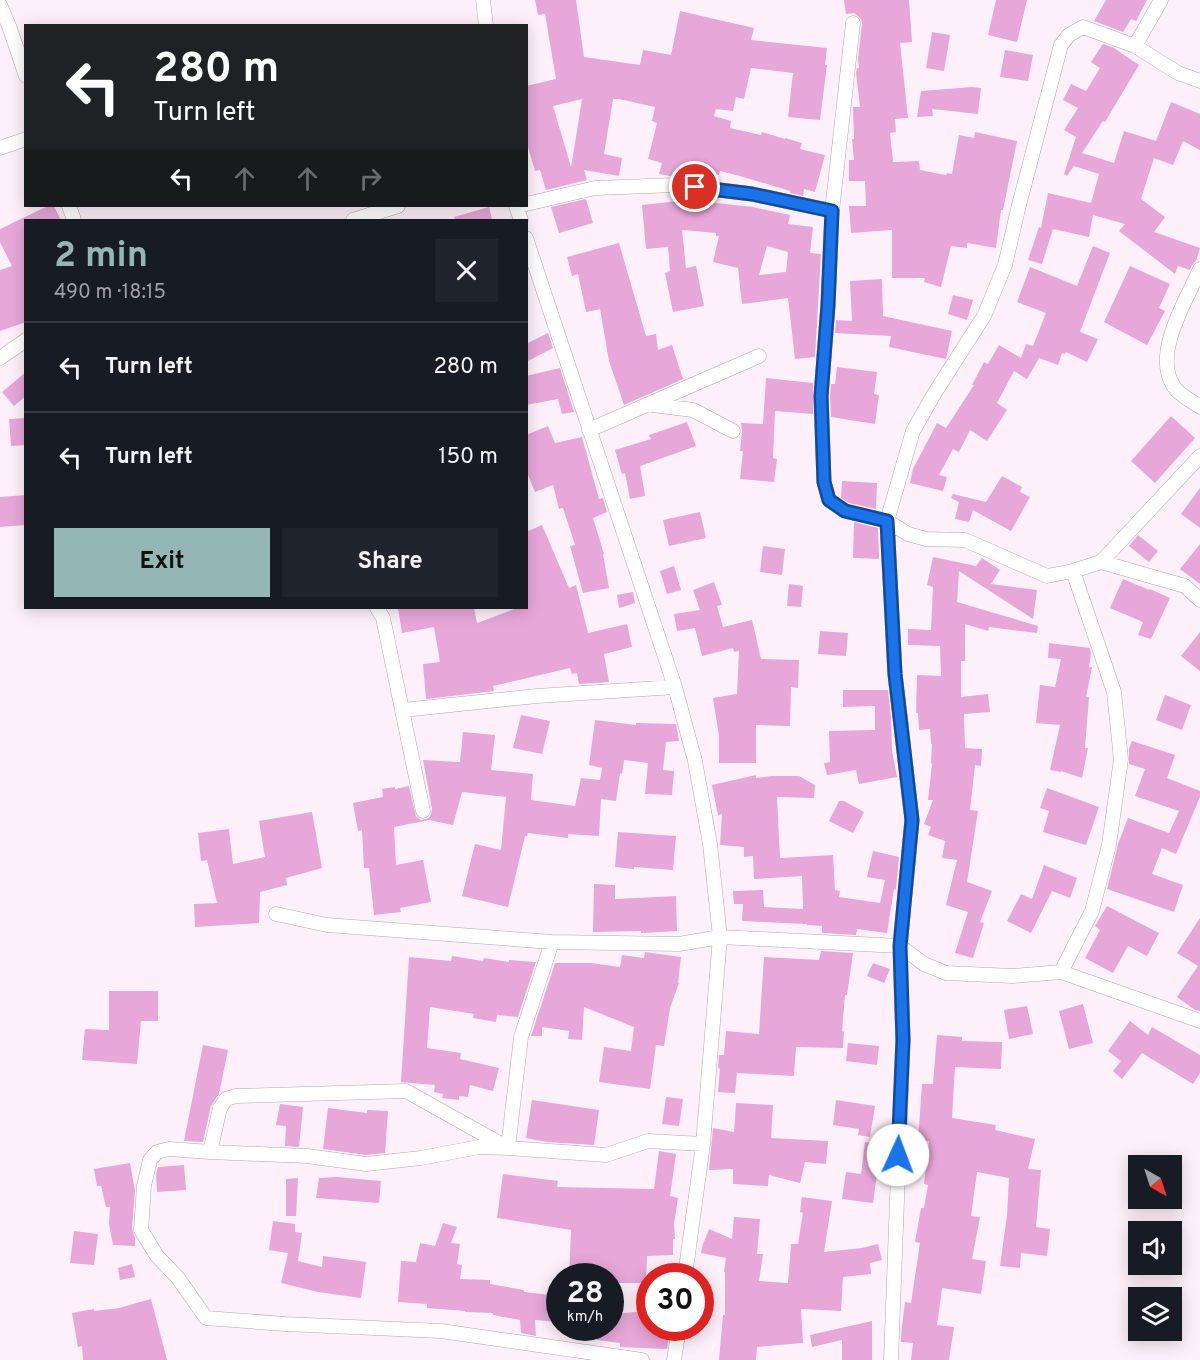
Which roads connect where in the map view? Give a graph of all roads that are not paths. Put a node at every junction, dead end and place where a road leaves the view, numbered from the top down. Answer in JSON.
{"nodes":[{"id":1,"x":483,"y":0,"type":"edge"},
{"id":2,"x":1161,"y":0,"type":"edge"},
{"id":3,"x":0,"y":5,"type":"edge"},
{"id":4,"x":853,"y":23,"type":"dead end"},
{"id":5,"x":486,"y":24,"type":"edge"},
{"id":6,"x":1135,"y":46,"type":"junction"},
{"id":7,"x":24,"y":70,"type":"edge"},
{"id":8,"x":1200,"y":81,"type":"edge"},
{"id":9,"x":24,"y":140,"type":"edge"},
{"id":10,"x":0,"y":148,"type":"edge"},
{"id":11,"x":528,"y":203,"type":"edge"},
{"id":12,"x":395,"y":207,"type":"edge"},
{"id":13,"x":832,"y":211,"type":"junction"},
{"id":14,"x":356,"y":219,"type":"edge"},
{"id":15,"x":528,"y":244,"type":"edge"},
{"id":16,"x":1200,"y":270,"type":"edge"},
{"id":17,"x":24,"y":341,"type":"edge"},
{"id":18,"x":759,"y":356,"type":"dead end"},
{"id":19,"x":0,"y":358,"type":"edge"},
{"id":20,"x":650,"y":405,"type":"junction"},
{"id":21,"x":1200,"y":406,"type":"edge"},
{"id":22,"x":589,"y":430,"type":"junction"},
{"id":23,"x":733,"y":431,"type":"dead end"},
{"id":24,"x":1200,"y":456,"type":"edge"},
{"id":25,"x":887,"y":521,"type":"junction"},
{"id":26,"x":1101,"y":562,"type":"junction"},
{"id":27,"x":1073,"y":571,"type":"junction"},
{"id":28,"x":1200,"y":600,"type":"edge"},
{"id":29,"x":377,"y":609,"type":"edge"},
{"id":30,"x":675,"y":687,"type":"junction"},
{"id":31,"x":403,"y":710,"type":"junction"},
{"id":32,"x":423,"y":811,"type":"dead end"},
{"id":33,"x":276,"y":914,"type":"dead end"},
{"id":34,"x":720,"y":937,"type":"junction"},
{"id":35,"x":552,"y":942,"type":"junction"},
{"id":36,"x":900,"y":946,"type":"junction"},
{"id":37,"x":1061,"y":972,"type":"junction"},
{"id":38,"x":1200,"y":1021,"type":"edge"},
{"id":39,"x":703,"y":1144,"type":"junction"},
{"id":40,"x":508,"y":1148,"type":"junction"},
{"id":41,"x":210,"y":1152,"type":"junction"},
{"id":42,"x":687,"y":1263,"type":"edge"},
{"id":43,"x":677,"y":1341,"type":"edge"},
{"id":44,"x":642,"y":1360,"type":"edge"},
{"id":45,"x":674,"y":1360,"type":"edge"},
{"id":46,"x":891,"y":1360,"type":"edge"}],
"edges":[{"from":1,"to":5,"type":"street"},
{"from":2,"to":6,"type":"street"},
{"from":3,"to":7,"type":"street"},
{"from":4,"to":13,"type":"street"},
{"from":6,"to":8,"type":"street"},
{"from":6,"to":25,"type":"street"},
{"from":9,"to":10,"type":"street"},
{"from":11,"to":13,"type":"street"},
{"from":12,"to":14,"type":"street"},
{"from":13,"to":25,"type":"street"},
{"from":15,"to":22,"type":"street"},
{"from":16,"to":21,"type":"street"},
{"from":17,"to":19,"type":"street"},
{"from":18,"to":20,"type":"street"},
{"from":20,"to":22,"type":"street"},
{"from":20,"to":23,"type":"street"},
{"from":22,"to":30,"type":"street"},
{"from":24,"to":26,"type":"street"},
{"from":25,"to":27,"type":"street"},
{"from":25,"to":36,"type":"street"},
{"from":26,"to":27,"type":"street"},
{"from":26,"to":28,"type":"street"},
{"from":27,"to":37,"type":"street"},
{"from":29,"to":31,"type":"street"},
{"from":30,"to":31,"type":"street"},
{"from":30,"to":34,"type":"street"},
{"from":31,"to":32,"type":"street"},
{"from":33,"to":35,"type":"street"},
{"from":34,"to":35,"type":"street"},
{"from":34,"to":36,"type":"street"},
{"from":34,"to":39,"type":"street"},
{"from":35,"to":40,"type":"street"},
{"from":36,"to":37,"type":"street"},
{"from":36,"to":46,"type":"street"},
{"from":37,"to":38,"type":"street"},
{"from":39,"to":40,"type":"street"},
{"from":39,"to":42,"type":"street"},
{"from":40,"to":41,"type":"street"},
{"from":40,"to":41,"type":"street"},
{"from":41,"to":44,"type":"street"},
{"from":43,"to":45,"type":"street"}]}
